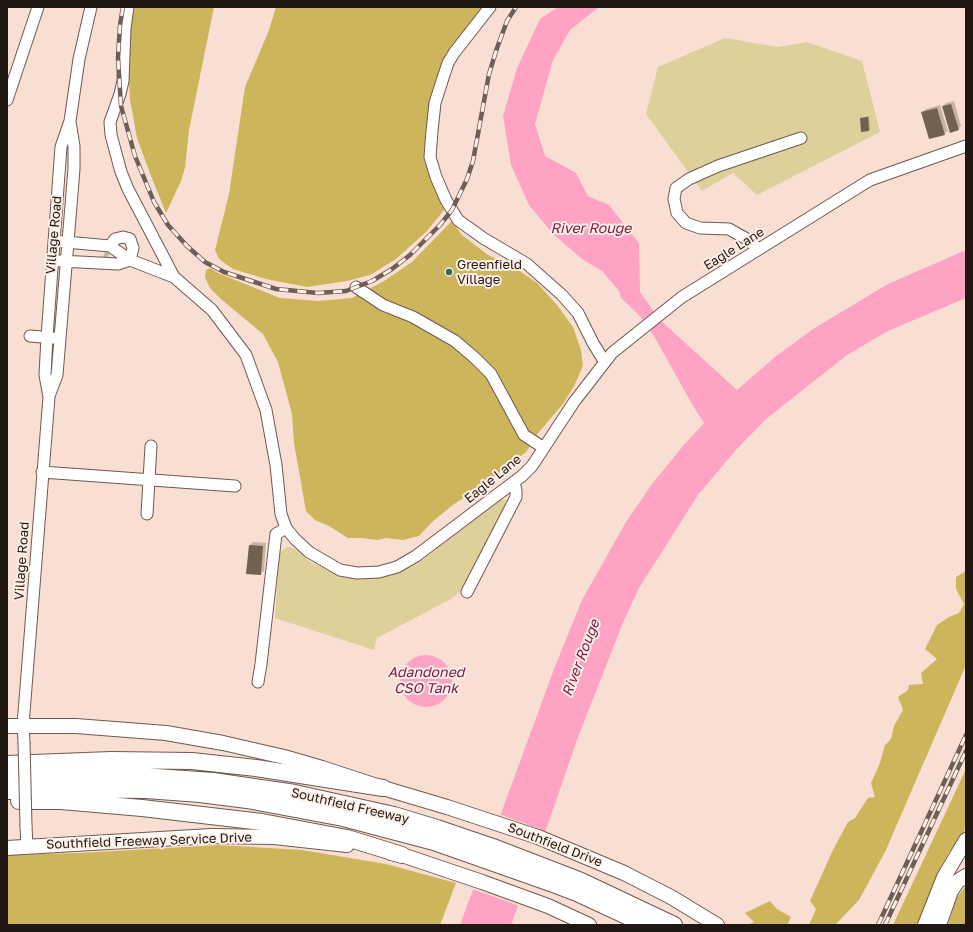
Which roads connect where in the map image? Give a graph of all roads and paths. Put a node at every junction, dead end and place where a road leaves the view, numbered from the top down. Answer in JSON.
{"nodes":[{"id":1,"x":38,"y":7,"type":"edge"},
{"id":2,"x":91,"y":7,"type":"edge"},
{"id":3,"x":128,"y":7,"type":"edge"},
{"id":4,"x":490,"y":7,"type":"edge"},
{"id":5,"x":7,"y":100,"type":"edge"},
{"id":6,"x":70,"y":121,"type":"junction"},
{"id":7,"x":801,"y":138,"type":"dead end"},
{"id":8,"x":966,"y":146,"type":"edge"},
{"id":9,"x":54,"y":241,"type":"junction"},
{"id":10,"x":67,"y":242,"type":"junction"},
{"id":11,"x":110,"y":246,"type":"junction"},
{"id":12,"x":759,"y":249,"type":"junction"},
{"id":13,"x":130,"y":260,"type":"junction"},
{"id":14,"x":53,"y":261,"type":"junction"},
{"id":15,"x":66,"y":262,"type":"junction"},
{"id":16,"x":174,"y":277,"type":"junction"},
{"id":17,"x":356,"y":287,"type":"dead end"},
{"id":18,"x":30,"y":336,"type":"dead end"},
{"id":19,"x":47,"y":337,"type":"junction"},
{"id":20,"x":60,"y":338,"type":"junction"},
{"id":21,"x":608,"y":358,"type":"junction"},
{"id":22,"x":49,"y":397,"type":"junction"},
{"id":23,"x":151,"y":446,"type":"dead end"},
{"id":24,"x":544,"y":448,"type":"junction"},
{"id":25,"x":42,"y":472,"type":"junction"},
{"id":26,"x":149,"y":480,"type":"junction"},
{"id":27,"x":514,"y":482,"type":"junction"},
{"id":28,"x":235,"y":486,"type":"dead end"},
{"id":29,"x":147,"y":514,"type":"dead end"},
{"id":30,"x":286,"y":528,"type":"junction"},
{"id":31,"x":467,"y":592,"type":"dead end"},
{"id":32,"x":258,"y":682,"type":"dead end"},
{"id":33,"x":23,"y":725,"type":"junction"},
{"id":34,"x":7,"y":726,"type":"edge"},
{"id":35,"x":7,"y":764,"type":"edge"},
{"id":36,"x":7,"y":775,"type":"edge"},
{"id":37,"x":382,"y":788,"type":"junction"},
{"id":38,"x":7,"y":791,"type":"edge"},
{"id":39,"x":7,"y":801,"type":"edge"},
{"id":40,"x":435,"y":835,"type":"junction"},
{"id":41,"x":966,"y":840,"type":"edge"},
{"id":42,"x":27,"y":847,"type":"junction"},
{"id":43,"x":7,"y":848,"type":"edge"},
{"id":44,"x":402,"y":854,"type":"junction"},
{"id":45,"x":966,"y":876,"type":"edge"},
{"id":46,"x":558,"y":878,"type":"junction"},
{"id":47,"x":590,"y":925,"type":"edge"},
{"id":48,"x":646,"y":925,"type":"edge"},
{"id":49,"x":674,"y":925,"type":"edge"},
{"id":50,"x":717,"y":925,"type":"edge"},
{"id":51,"x":925,"y":925,"type":"edge"},
{"id":52,"x":939,"y":925,"type":"edge"}],
"edges":[{"from":1,"to":5,"type":"street"},
{"from":2,"to":6,"type":"street","name":"Village Road"},
{"from":3,"to":16,"type":"street"},
{"from":4,"to":21,"type":"street"},
{"from":6,"to":9,"type":"street","name":"Village Road"},
{"from":6,"to":10,"type":"street","name":"Village Road"},
{"from":7,"to":12,"type":"street"},
{"from":8,"to":12,"type":"street","name":"Eagle Lane"},
{"from":9,"to":10,"type":"street","name":"Eagle Lane"},
{"from":9,"to":14,"type":"street","name":"Village Road"},
{"from":10,"to":11,"type":"street","name":"Eagle Lane"},
{"from":10,"to":15,"type":"street","name":"Village Road"},
{"from":11,"to":13,"type":"street","name":"Eagle Lane"},
{"from":11,"to":13,"type":"street"},
{"from":12,"to":21,"type":"street","name":"Eagle Lane"},
{"from":13,"to":15,"type":"street"},
{"from":13,"to":16,"type":"street","name":"Eagle Lane"},
{"from":14,"to":15,"type":"street"},
{"from":14,"to":19,"type":"street","name":"Village Road"},
{"from":15,"to":20,"type":"street","name":"Village Road"},
{"from":16,"to":30,"type":"street","name":"Eagle Lane"},
{"from":17,"to":24,"type":"street"},
{"from":18,"to":19,"type":"street"},
{"from":19,"to":20,"type":"street"},
{"from":19,"to":22,"type":"street","name":"Village Road"},
{"from":20,"to":22,"type":"street","name":"Village Road"},
{"from":21,"to":24,"type":"street","name":"Eagle Lane"},
{"from":22,"to":25,"type":"street","name":"Village Road"},
{"from":23,"to":26,"type":"street"},
{"from":24,"to":27,"type":"street","name":"Eagle Lane"},
{"from":25,"to":26,"type":"street"},
{"from":25,"to":33,"type":"street","name":"Village Road"},
{"from":26,"to":28,"type":"street"},
{"from":26,"to":29,"type":"street"},
{"from":27,"to":30,"type":"street","name":"Eagle Lane"},
{"from":27,"to":31,"type":"street"},
{"from":30,"to":32,"type":"street"},
{"from":33,"to":34,"type":"main road","name":"Southfield Drive"},
{"from":33,"to":37,"type":"main road","name":"Southfield Drive"},
{"from":33,"to":42,"type":"street","name":"Village Road","bridge":true},
{"from":35,"to":37,"type":"highway"},
{"from":36,"to":40,"type":"highway","name":"Southfield Freeway"},
{"from":37,"to":50,"type":"main road","name":"Southfield Drive"},
{"from":38,"to":40,"type":"highway","name":"Southfield Freeway"},
{"from":39,"to":44,"type":"highway"},
{"from":40,"to":46,"type":"highway","name":"Southfield Freeway"},
{"from":41,"to":51,"type":"main road"},
{"from":42,"to":43,"type":"main road","name":"Southfield Freeway Service Drive"},
{"from":42,"to":44,"type":"main road","name":"Southfield Freeway Service Drive"},
{"from":44,"to":47,"type":"main road","name":"Southfield Freeway Service Drive"},
{"from":45,"to":52,"type":"main road"},
{"from":46,"to":48,"type":"highway","name":"Southfield Freeway"},
{"from":46,"to":49,"type":"highway","name":"Southfield Freeway"}]}
